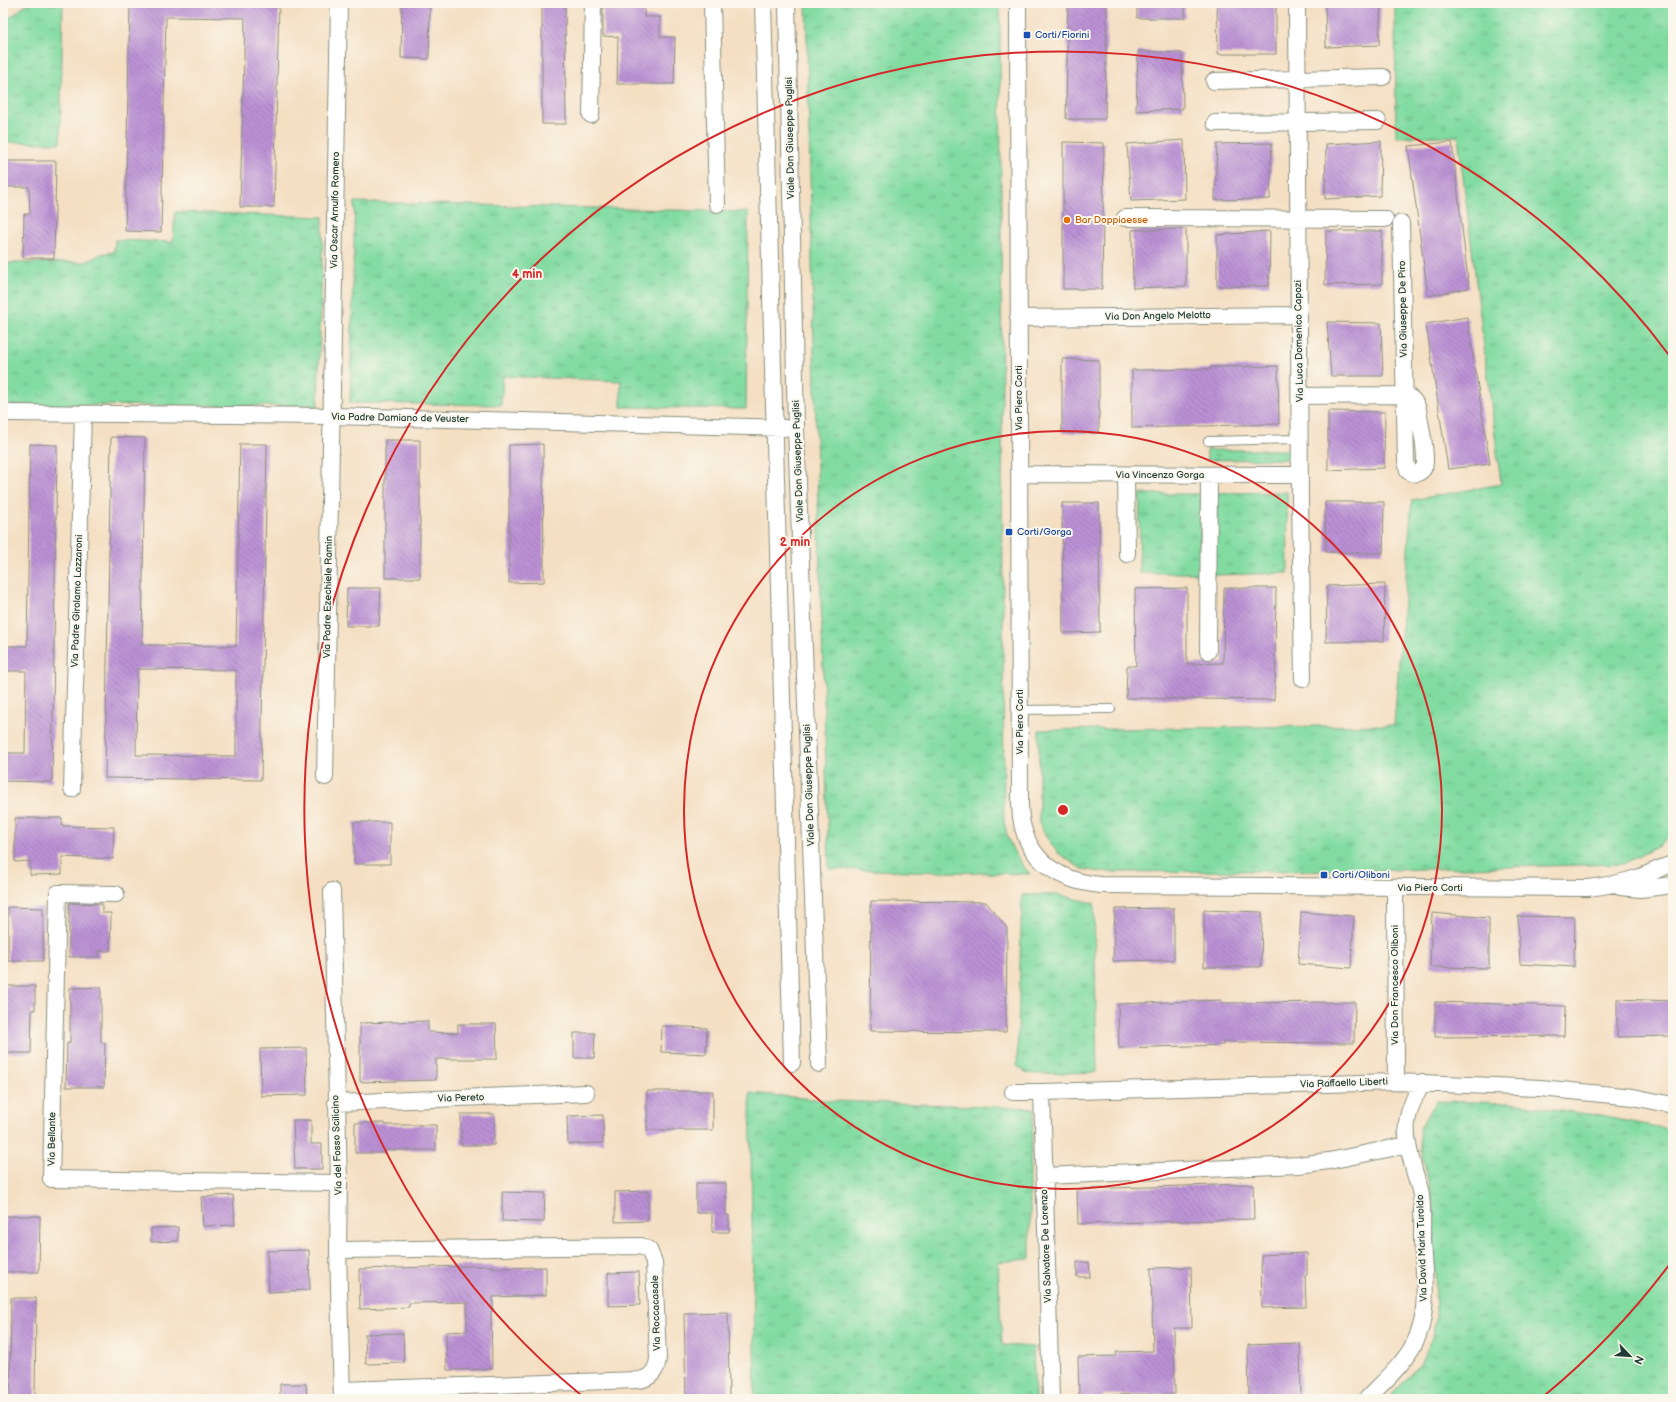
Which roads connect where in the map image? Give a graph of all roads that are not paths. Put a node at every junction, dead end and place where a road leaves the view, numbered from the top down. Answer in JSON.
{"nodes":[{"id":1,"x":339,"y":3,"type":"edge"},
{"id":2,"x":593,"y":3,"type":"edge"},
{"id":3,"x":712,"y":3,"type":"edge"},
{"id":4,"x":763,"y":3,"type":"edge"},
{"id":5,"x":787,"y":3,"type":"edge"},
{"id":6,"x":1018,"y":3,"type":"edge"},
{"id":7,"x":1297,"y":3,"type":"edge"},
{"id":8,"x":1383,"y":77,"type":"dead end"},
{"id":9,"x":1298,"y":79,"type":"junction"},
{"id":10,"x":1214,"y":82,"type":"dead end"},
{"id":11,"x":591,"y":115,"type":"dead end"},
{"id":12,"x":1378,"y":121,"type":"dead end"},
{"id":13,"x":1216,"y":122,"type":"dead end"},
{"id":14,"x":1298,"y":122,"type":"junction"},
{"id":15,"x":717,"y":204,"type":"dead end"},
{"id":16,"x":1124,"y":218,"type":"dead end"},
{"id":17,"x":1298,"y":218,"type":"junction"},
{"id":18,"x":1385,"y":219,"type":"dead end"},
{"id":19,"x":1401,"y":223,"type":"dead end"},
{"id":20,"x":1299,"y":315,"type":"junction"},
{"id":21,"x":1018,"y":318,"type":"junction"},
{"id":22,"x":1300,"y":396,"type":"junction"},
{"id":23,"x":3,"y":413,"type":"edge"},
{"id":24,"x":83,"y":414,"type":"junction"},
{"id":25,"x":331,"y":416,"type":"junction"},
{"id":26,"x":796,"y":427,"type":"junction"},
{"id":27,"x":775,"y":428,"type":"junction"},
{"id":28,"x":1300,"y":439,"type":"junction"},
{"id":29,"x":1208,"y":441,"type":"dead end"},
{"id":30,"x":1019,"y":474,"type":"junction"},
{"id":31,"x":1126,"y":475,"type":"junction"},
{"id":32,"x":1209,"y":475,"type":"junction"},
{"id":33,"x":1300,"y":475,"type":"junction"},
{"id":34,"x":1127,"y":554,"type":"dead end"},
{"id":35,"x":1208,"y":651,"type":"dead end"},
{"id":36,"x":1303,"y":678,"type":"dead end"},
{"id":37,"x":1020,"y":710,"type":"junction"},
{"id":38,"x":1111,"y":710,"type":"dead end"},
{"id":39,"x":324,"y":777,"type":"dead end"},
{"id":40,"x":72,"y":789,"type":"dead end"},
{"id":41,"x":1669,"y":863,"type":"edge"},
{"id":42,"x":1673,"y":885,"type":"edge"},
{"id":43,"x":1609,"y":886,"type":"junction"},
{"id":44,"x":1395,"y":887,"type":"junction"},
{"id":45,"x":332,"y":891,"type":"dead end"},
{"id":46,"x":116,"y":894,"type":"dead end"},
{"id":47,"x":813,"y":904,"type":"junction"},
{"id":48,"x":788,"y":905,"type":"junction"},
{"id":49,"x":792,"y":1063,"type":"dead end"},
{"id":50,"x":819,"y":1064,"type":"dead end"},
{"id":51,"x":1396,"y":1082,"type":"junction"},
{"id":52,"x":1422,"y":1082,"type":"junction"},
{"id":53,"x":1013,"y":1092,"type":"dead end"},
{"id":54,"x":1042,"y":1092,"type":"junction"},
{"id":55,"x":586,"y":1093,"type":"dead end"},
{"id":56,"x":1657,"y":1102,"type":"junction"},
{"id":57,"x":336,"y":1103,"type":"junction"},
{"id":58,"x":1673,"y":1105,"type":"edge"},
{"id":59,"x":1673,"y":1111,"type":"edge"},
{"id":60,"x":1407,"y":1145,"type":"junction"},
{"id":61,"x":1044,"y":1176,"type":"junction"},
{"id":62,"x":339,"y":1183,"type":"junction"},
{"id":63,"x":338,"y":1250,"type":"junction"},
{"id":64,"x":342,"y":1394,"type":"edge"},
{"id":65,"x":1051,"y":1399,"type":"edge"},
{"id":66,"x":1367,"y":1399,"type":"edge"}],
"edges":[{"from":1,"to":25,"type":"street","name":"Via Oscar Arnulfo Romero"},
{"from":2,"to":11,"type":"street"},
{"from":3,"to":15,"type":"street"},
{"from":4,"to":27,"type":"street"},
{"from":5,"to":26,"type":"street","name":"Viale Don Giuseppe Puglisi"},
{"from":6,"to":21,"type":"street","name":"Via Piero Corti"},
{"from":7,"to":9,"type":"street","name":"Via Luca Domenico Capozi"},
{"from":8,"to":9,"type":"street"},
{"from":9,"to":10,"type":"street"},
{"from":9,"to":14,"type":"street","name":"Via Luca Domenico Capozi"},
{"from":12,"to":14,"type":"street"},
{"from":13,"to":14,"type":"street"},
{"from":14,"to":17,"type":"street","name":"Via Luca Domenico Capozi"},
{"from":16,"to":17,"type":"street"},
{"from":17,"to":18,"type":"street"},
{"from":17,"to":20,"type":"street","name":"Via Luca Domenico Capozi"},
{"from":19,"to":22,"type":"street","name":"Via Giuseppe De Piro"},
{"from":20,"to":21,"type":"street","name":"Via Don Angelo Melotto"},
{"from":20,"to":22,"type":"street","name":"Via Luca Domenico Capozi"},
{"from":21,"to":30,"type":"street","name":"Via Piero Corti"},
{"from":22,"to":28,"type":"street","name":"Via Luca Domenico Capozi"},
{"from":23,"to":24,"type":"street","name":"Via Padre Damiano de Veuster"},
{"from":24,"to":25,"type":"street","name":"Via Padre Damiano de Veuster"},
{"from":24,"to":40,"type":"street","name":"Via Padre Girolamo Lazzaroni"},
{"from":25,"to":27,"type":"street","name":"Via Padre Damiano de Veuster"},
{"from":25,"to":39,"type":"street","name":"Via Padre Ezechiele Ramin"},
{"from":26,"to":27,"type":"street","name":"Via Padre Damiano de Veuster"},
{"from":26,"to":47,"type":"street","name":"Viale Don Giuseppe Puglisi"},
{"from":27,"to":48,"type":"street"},
{"from":28,"to":29,"type":"lane"},
{"from":28,"to":33,"type":"street","name":"Via Luca Domenico Capozi"},
{"from":30,"to":31,"type":"street","name":"Via Vincenzo Gorga"},
{"from":30,"to":37,"type":"street","name":"Via Piero Corti"},
{"from":31,"to":32,"type":"street","name":"Via Vincenzo Gorga"},
{"from":31,"to":34,"type":"street"},
{"from":32,"to":33,"type":"street","name":"Via Vincenzo Gorga"},
{"from":32,"to":35,"type":"street"},
{"from":33,"to":36,"type":"street","name":"Via Luca Domenico Capozi"},
{"from":37,"to":38,"type":"lane"},
{"from":37,"to":44,"type":"street","name":"Via Piero Corti"},
{"from":41,"to":43,"type":"street","name":"Via Piero Corti"},
{"from":42,"to":43,"type":"street","name":"Via Piero Corti"},
{"from":43,"to":44,"type":"street","name":"Via Piero Corti"},
{"from":44,"to":51,"type":"street","name":"Via Don Francesco Oliboni"},
{"from":45,"to":57,"type":"street","name":"Via del Fosso Scilicino"},
{"from":46,"to":62,"type":"street","name":"Via Bellante"},
{"from":47,"to":48,"type":"street"},
{"from":47,"to":50,"type":"street","name":"Viale Don Giuseppe Puglisi"},
{"from":48,"to":49,"type":"street"},
{"from":51,"to":52,"type":"street","name":"Via Raffaello Liberti"},
{"from":51,"to":54,"type":"street","name":"Via Raffaello Liberti"},
{"from":52,"to":56,"type":"street","name":"Via Raffaello Liberti"},
{"from":52,"to":60,"type":"street","name":"Via David Maria Turoldo"},
{"from":53,"to":54,"type":"street","name":"Via Raffaello Liberti"},
{"from":54,"to":61,"type":"street","name":"Via Salvatore De Lorenzo"},
{"from":55,"to":57,"type":"street","name":"Via Pereto"},
{"from":56,"to":58,"type":"street","name":"Via Raffaello Liberti"},
{"from":56,"to":59,"type":"street"},
{"from":57,"to":62,"type":"street","name":"Via del Fosso Scilicino"},
{"from":60,"to":61,"type":"street"},
{"from":60,"to":66,"type":"street","name":"Via David Maria Turoldo"},
{"from":61,"to":65,"type":"street","name":"Via Salvatore De Lorenzo"},
{"from":62,"to":63,"type":"street","name":"Via del Fosso Scilicino"},
{"from":63,"to":64,"type":"street","name":"Via del Fosso Scilicino"},
{"from":63,"to":64,"type":"street","name":"Via Roccacasale"}]}
